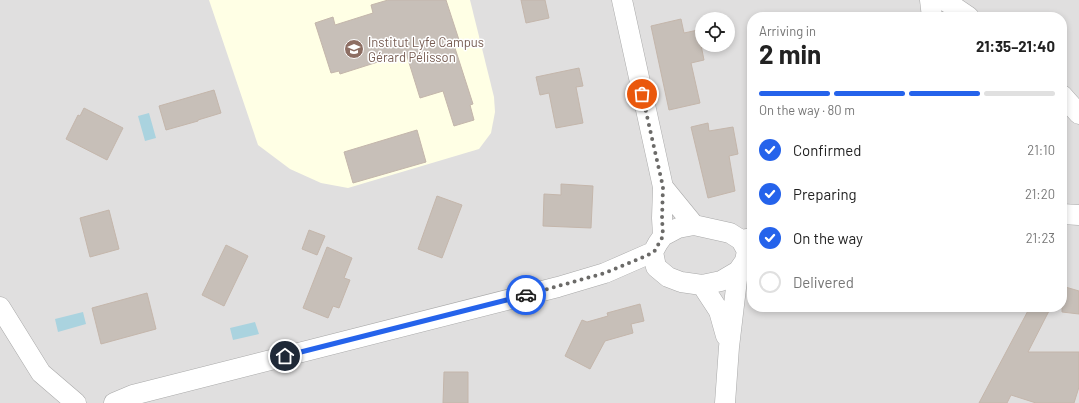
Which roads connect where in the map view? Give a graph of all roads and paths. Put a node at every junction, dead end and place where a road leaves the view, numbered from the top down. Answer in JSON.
{"nodes":[{"id":1,"x":622,"y":0,"type":"edge"},
{"id":2,"x":930,"y":0,"type":"edge"},
{"id":3,"x":944,"y":0,"type":"edge"},
{"id":4,"x":931,"y":12,"type":"edge"},
{"id":5,"x":962,"y":12,"type":"edge"},
{"id":6,"x":1067,"y":101,"type":"edge"},
{"id":7,"x":1079,"y":114,"type":"edge"},
{"id":8,"x":663,"y":187,"type":"junction"},
{"id":9,"x":1067,"y":214,"type":"edge"},
{"id":10,"x":1079,"y":215,"type":"edge"},
{"id":11,"x":694,"y":225,"type":"junction"},
{"id":12,"x":746,"y":239,"type":"edge"},
{"id":13,"x":658,"y":252,"type":"junction"},
{"id":14,"x":745,"y":263,"type":"edge"},
{"id":15,"x":702,"y":285,"type":"junction"},
{"id":16,"x":0,"y":307,"type":"edge"},
{"id":17,"x":729,"y":348,"type":"junction"},
{"id":18,"x":76,"y":403,"type":"edge"},
{"id":19,"x":114,"y":403,"type":"edge"},
{"id":20,"x":725,"y":403,"type":"edge"}],
"edges":[{"from":1,"to":8,"type":"street"},
{"from":2,"to":4,"type":"street"},
{"from":3,"to":5,"type":"street"},
{"from":6,"to":7,"type":"street"},
{"from":8,"to":11,"type":"street"},
{"from":8,"to":13,"type":"street"},
{"from":9,"to":10,"type":"street"},
{"from":11,"to":12,"type":"street"},
{"from":11,"to":13,"type":"street"},
{"from":12,"to":14,"type":"street"},
{"from":13,"to":15,"type":"street"},
{"from":13,"to":19,"type":"street"},
{"from":14,"to":15,"type":"street"},
{"from":14,"to":17,"type":"street"},
{"from":15,"to":17,"type":"street"},
{"from":16,"to":18,"type":"street"},
{"from":17,"to":20,"type":"street"}]}
